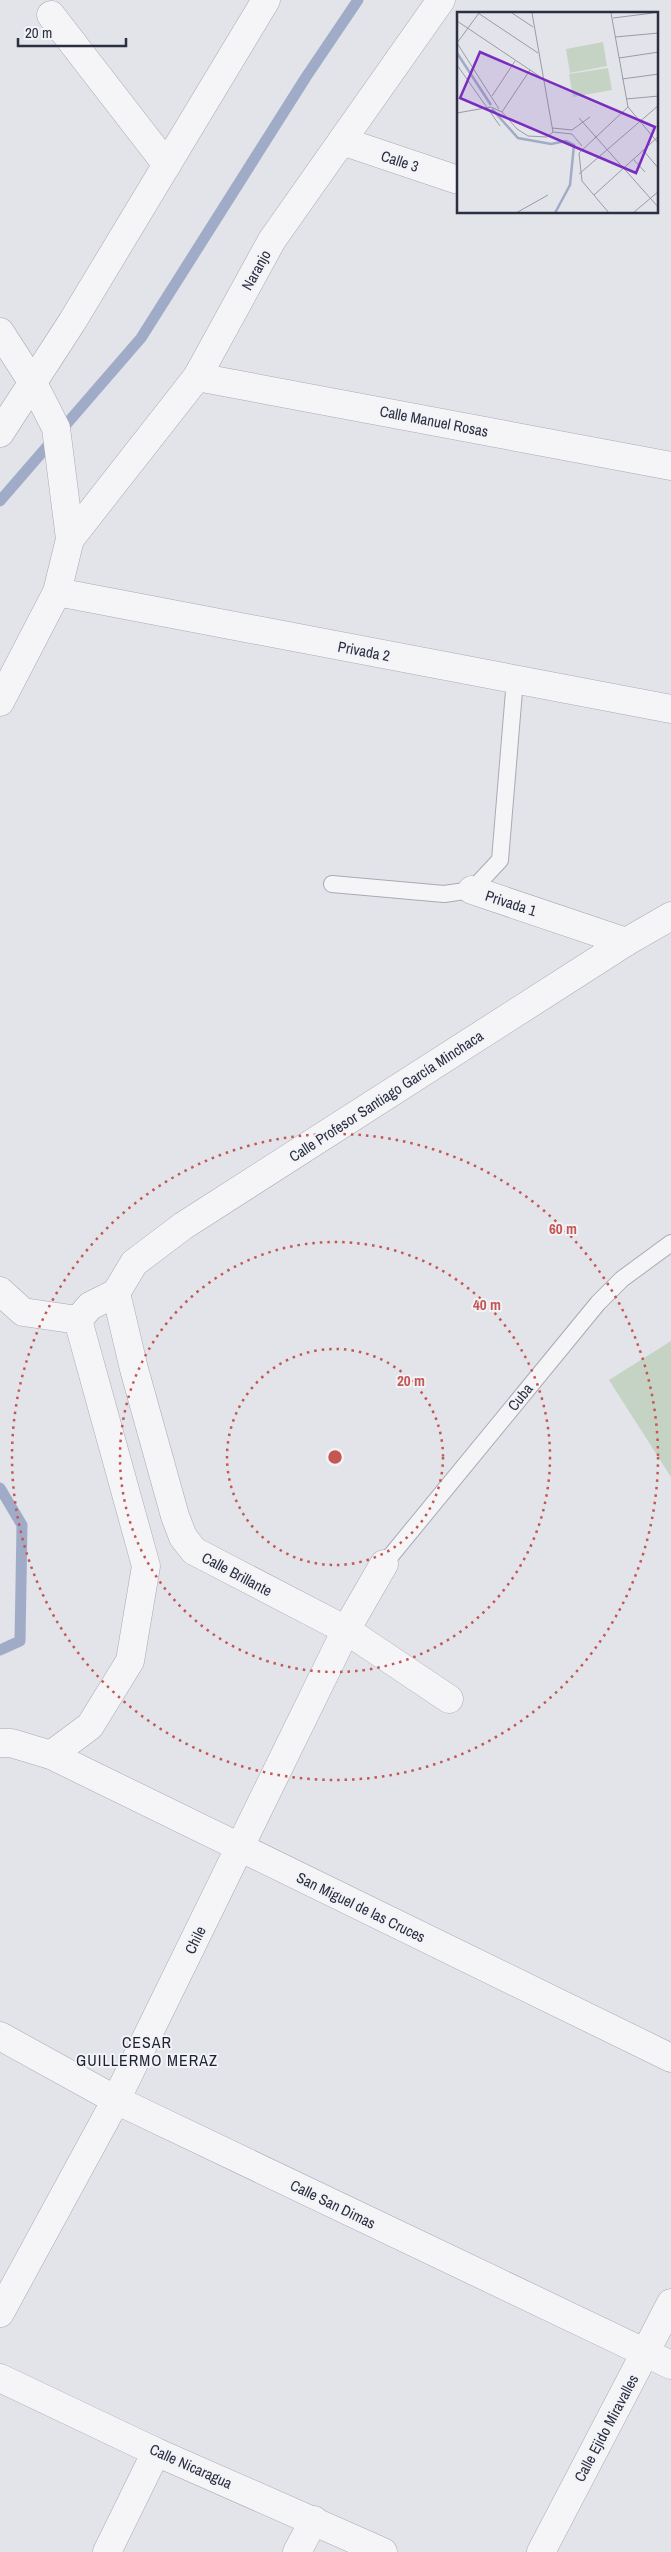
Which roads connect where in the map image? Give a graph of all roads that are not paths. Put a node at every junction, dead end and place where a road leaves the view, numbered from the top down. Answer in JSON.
{"nodes":[{"id":1,"x":266,"y":0,"type":"edge"},
{"id":2,"x":441,"y":0,"type":"edge"},
{"id":3,"x":51,"y":16,"type":"dead end"},
{"id":4,"x":342,"y":141,"type":"junction"},
{"id":5,"x":167,"y":165,"type":"junction"},
{"id":6,"x":457,"y":180,"type":"edge"},
{"id":7,"x":0,"y":332,"type":"edge"},
{"id":8,"x":198,"y":377,"type":"junction"},
{"id":9,"x":34,"y":383,"type":"junction"},
{"id":10,"x":0,"y":433,"type":"edge"},
{"id":11,"x":671,"y":466,"type":"edge"},
{"id":12,"x":70,"y":539,"type":"junction"},
{"id":13,"x":57,"y":592,"type":"junction"},
{"id":14,"x":515,"y":680,"type":"junction"},
{"id":15,"x":0,"y":702,"type":"edge"},
{"id":16,"x":671,"y":708,"type":"edge"},
{"id":17,"x":332,"y":884,"type":"dead end"},
{"id":18,"x":472,"y":890,"type":"junction"},
{"id":19,"x":671,"y":916,"type":"edge"},
{"id":20,"x":626,"y":942,"type":"junction"},
{"id":21,"x":671,"y":1244,"type":"edge"},
{"id":22,"x":0,"y":1291,"type":"edge"},
{"id":23,"x":116,"y":1293,"type":"junction"},
{"id":24,"x":78,"y":1320,"type":"junction"},
{"id":25,"x":384,"y":1564,"type":"joint"},
{"id":26,"x":346,"y":1630,"type":"junction"},
{"id":27,"x":449,"y":1699,"type":"dead end"},
{"id":28,"x":0,"y":1742,"type":"edge"},
{"id":29,"x":51,"y":1755,"type":"junction"},
{"id":30,"x":240,"y":1849,"type":"junction"},
{"id":31,"x":0,"y":2036,"type":"edge"},
{"id":32,"x":671,"y":2058,"type":"edge"},
{"id":33,"x":116,"y":2100,"type":"junction"},
{"id":34,"x":671,"y":2303,"type":"edge"},
{"id":35,"x":0,"y":2312,"type":"edge"},
{"id":36,"x":645,"y":2354,"type":"junction"},
{"id":37,"x":671,"y":2365,"type":"edge"},
{"id":38,"x":0,"y":2378,"type":"edge"},
{"id":39,"x":156,"y":2452,"type":"junction"},
{"id":40,"x":314,"y":2520,"type":"junction"},
{"id":41,"x":107,"y":2552,"type":"edge"},
{"id":42,"x":297,"y":2552,"type":"edge"},
{"id":43,"x":383,"y":2552,"type":"edge"},
{"id":44,"x":542,"y":2552,"type":"edge"}],
"edges":[{"from":1,"to":5,"type":"street"},
{"from":2,"to":4,"type":"street","name":"Naranjo"},
{"from":3,"to":5,"type":"street"},
{"from":4,"to":6,"type":"street","name":"Calle 3"},
{"from":4,"to":8,"type":"street","name":"Naranjo"},
{"from":5,"to":9,"type":"street"},
{"from":7,"to":9,"type":"street"},
{"from":8,"to":11,"type":"street","name":"Calle Manuel Rosas"},
{"from":8,"to":12,"type":"street","name":"Naranjo"},
{"from":9,"to":10,"type":"street"},
{"from":9,"to":12,"type":"street"},
{"from":12,"to":13,"type":"street"},
{"from":13,"to":14,"type":"street","name":"Privada 2"},
{"from":13,"to":15,"type":"street"},
{"from":14,"to":16,"type":"street","name":"Privada 2"},
{"from":14,"to":18,"type":"lane"},
{"from":17,"to":18,"type":"lane","name":"Privada 1"},
{"from":18,"to":20,"type":"street","name":"Privada 1"},
{"from":19,"to":20,"type":"street","name":"Calle Profesor Santiago García Minchaca"},
{"from":20,"to":23,"type":"street","name":"Calle Profesor Santiago García Minchaca"},
{"from":21,"to":25,"type":"lane","name":"Cuba"},
{"from":22,"to":24,"type":"street"},
{"from":23,"to":24,"type":"street"},
{"from":23,"to":26,"type":"street","name":"Calle Brillante"},
{"from":24,"to":29,"type":"street"},
{"from":25,"to":26,"type":"street","name":"Chile"},
{"from":26,"to":27,"type":"street","name":"Calle Brillante"},
{"from":26,"to":30,"type":"street","name":"Chile"},
{"from":28,"to":29,"type":"street","name":"San Miguel de las Cruces"},
{"from":29,"to":30,"type":"street","name":"San Miguel de las Cruces"},
{"from":30,"to":32,"type":"street","name":"San Miguel de las Cruces"},
{"from":30,"to":33,"type":"street","name":"Chile"},
{"from":31,"to":33,"type":"street","name":"Calle San Dimas"},
{"from":33,"to":35,"type":"street","name":"Chile"},
{"from":33,"to":36,"type":"street","name":"Calle San Dimas"},
{"from":34,"to":36,"type":"street","name":"Calle Ejido Miravalles"},
{"from":36,"to":37,"type":"street","name":"Calle San Dimas"},
{"from":36,"to":44,"type":"street","name":"Calle Ejido Miravalles"},
{"from":38,"to":39,"type":"street","name":"Calle Nicaragua"},
{"from":39,"to":40,"type":"street","name":"Calle Nicaragua"},
{"from":39,"to":41,"type":"street"},
{"from":40,"to":42,"type":"street"},
{"from":40,"to":43,"type":"street","name":"Calle Nicaragua"}]}
